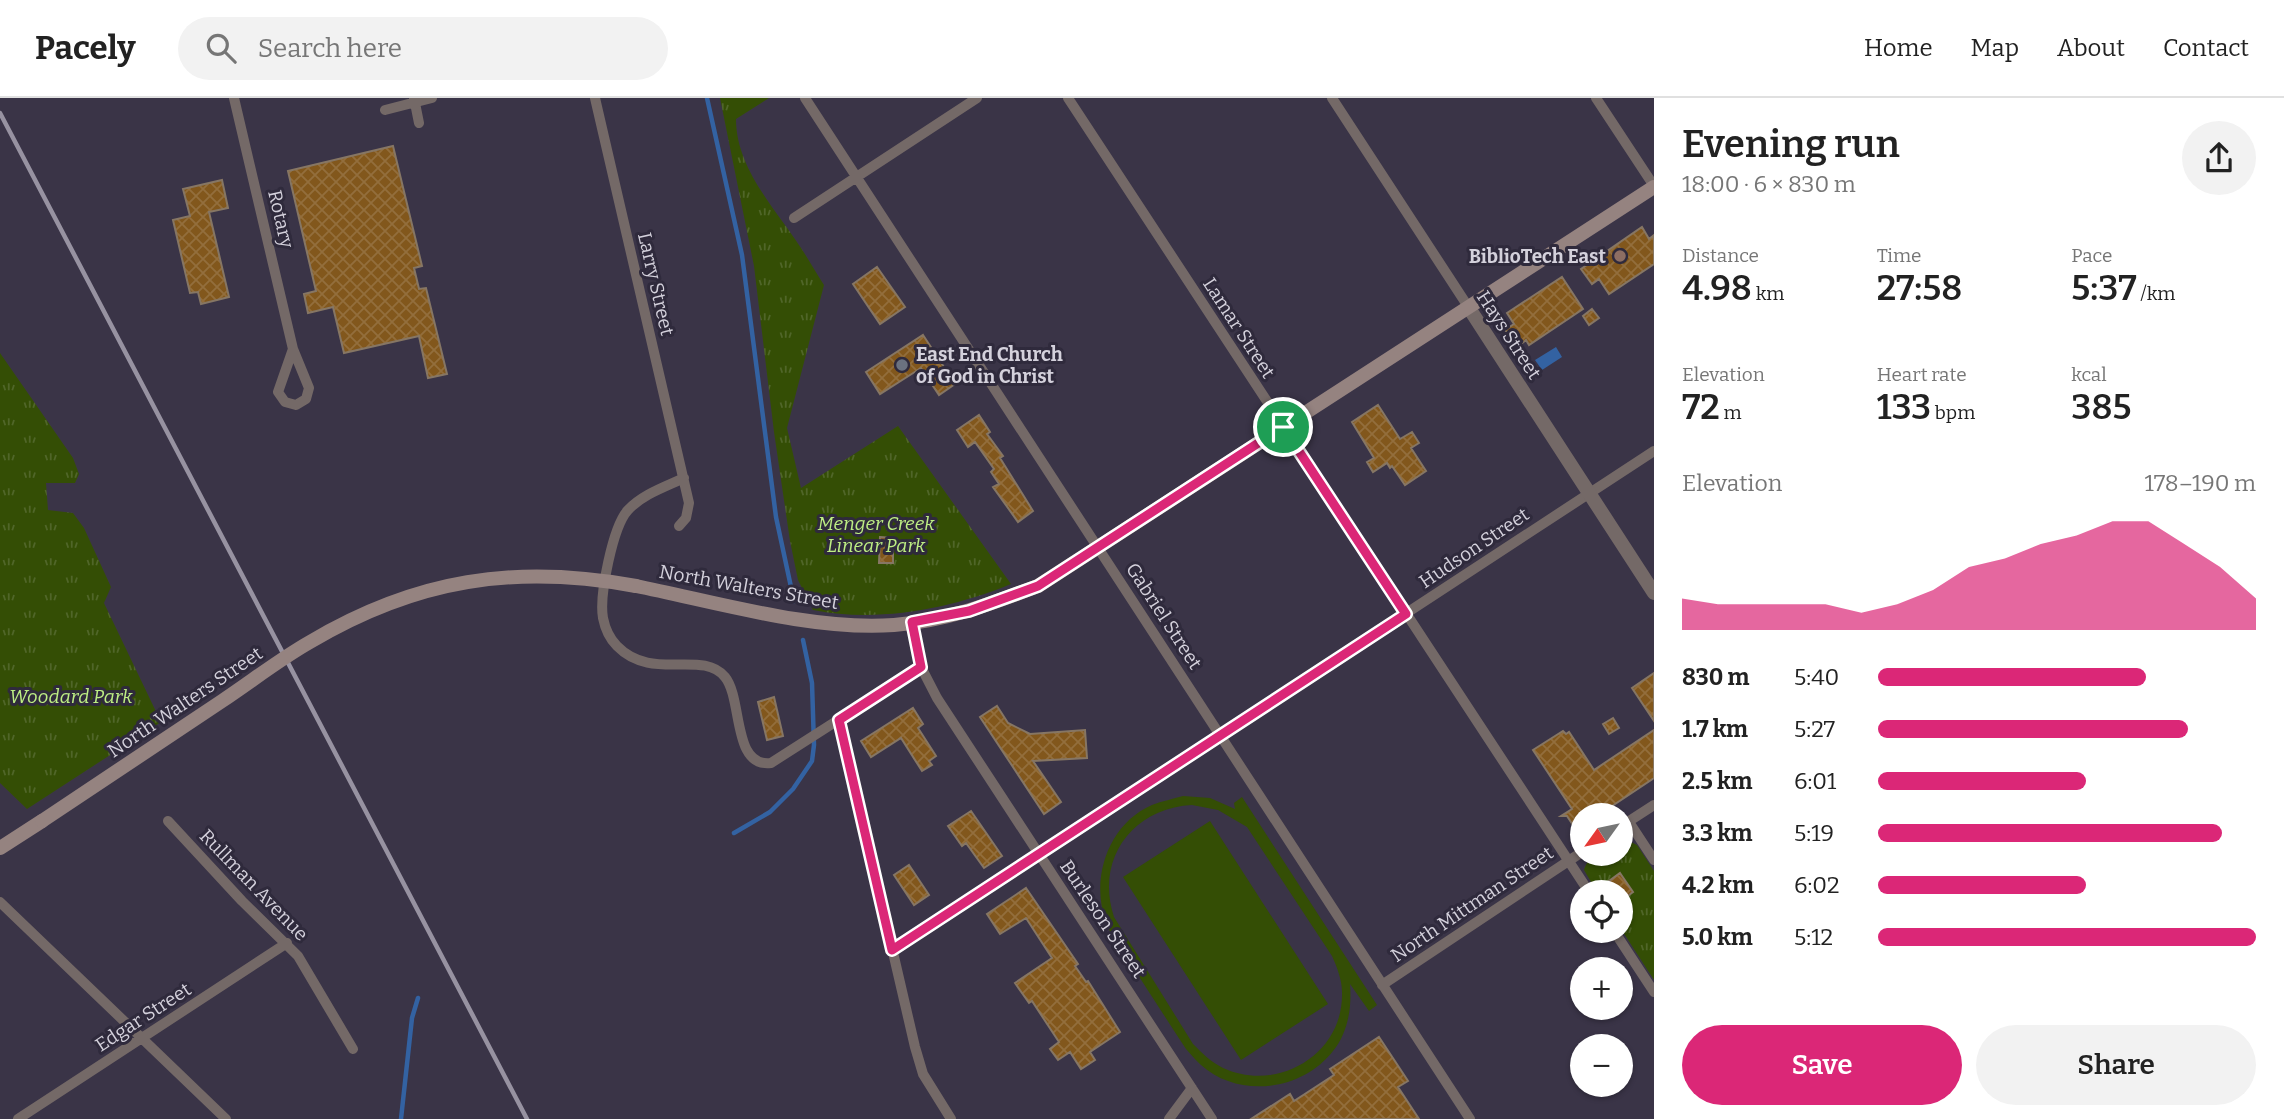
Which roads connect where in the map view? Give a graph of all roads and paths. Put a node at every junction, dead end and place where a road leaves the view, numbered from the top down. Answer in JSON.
{"nodes":[{"id":1,"x":234,"y":98,"type":"edge"},
{"id":2,"x":432,"y":98,"type":"edge"},
{"id":3,"x":594,"y":98,"type":"edge"},
{"id":4,"x":805,"y":98,"type":"edge"},
{"id":5,"x":976,"y":98,"type":"edge"},
{"id":6,"x":1068,"y":98,"type":"edge"},
{"id":7,"x":1332,"y":98,"type":"edge"},
{"id":8,"x":1596,"y":98,"type":"edge"},
{"id":9,"x":414,"y":100,"type":"edge"},
{"id":10,"x":385,"y":110,"type":"dead end"},
{"id":11,"x":419,"y":123,"type":"dead end"},
{"id":12,"x":856,"y":177,"type":"junction"},
{"id":13,"x":1654,"y":187,"type":"edge"},
{"id":14,"x":794,"y":218,"type":"dead end"},
{"id":15,"x":1469,"y":308,"type":"junction"},
{"id":16,"x":293,"y":349,"type":"junction"},
{"id":17,"x":1283,"y":427,"type":"junction"},
{"id":18,"x":1654,"y":451,"type":"edge"},
{"id":19,"x":684,"y":478,"type":"junction"},
{"id":20,"x":1589,"y":493,"type":"junction"},
{"id":21,"x":679,"y":526,"type":"dead end"},
{"id":22,"x":1099,"y":548,"type":"junction"},
{"id":23,"x":1654,"y":593,"type":"edge"},
{"id":24,"x":1406,"y":614,"type":"junction"},
{"id":25,"x":912,"y":622,"type":"junction"},
{"id":26,"x":921,"y":667,"type":"junction"},
{"id":27,"x":839,"y":720,"type":"junction"},
{"id":28,"x":1221,"y":736,"type":"junction"},
{"id":29,"x":1654,"y":805,"type":"edge"},
{"id":30,"x":1633,"y":819,"type":"edge"},
{"id":31,"x":168,"y":821,"type":"dead end"},
{"id":32,"x":1633,"y":834,"type":"edge"},
{"id":33,"x":0,"y":848,"type":"edge"},
{"id":34,"x":1039,"y":856,"type":"junction"},
{"id":35,"x":1654,"y":860,"type":"edge"},
{"id":36,"x":1568,"y":861,"type":"junction"},
{"id":37,"x":1581,"y":880,"type":"edge"},
{"id":38,"x":0,"y":902,"type":"edge"},
{"id":39,"x":286,"y":943,"type":"junction"},
{"id":40,"x":1622,"y":943,"type":"edge"},
{"id":41,"x":892,"y":950,"type":"junction"},
{"id":42,"x":1382,"y":985,"type":"junction"},
{"id":43,"x":1654,"y":992,"type":"edge"},
{"id":44,"x":144,"y":1038,"type":"junction"},
{"id":45,"x":353,"y":1049,"type":"dead end"},
{"id":46,"x":1192,"y":1088,"type":"junction"},
{"id":47,"x":18,"y":1119,"type":"edge"},
{"id":48,"x":226,"y":1119,"type":"edge"},
{"id":49,"x":951,"y":1119,"type":"edge"},
{"id":50,"x":1169,"y":1119,"type":"edge"},
{"id":51,"x":1212,"y":1119,"type":"edge"},
{"id":52,"x":1470,"y":1119,"type":"edge"}],
"edges":[{"from":1,"to":16,"type":"street","name":"Rotary"},
{"from":2,"to":9,"type":"street"},
{"from":3,"to":19,"type":"street","name":"Larry Street"},
{"from":4,"to":12,"type":"street","name":"Gabriel Street"},
{"from":5,"to":12,"type":"street"},
{"from":6,"to":17,"type":"street","name":"Lamar Street"},
{"from":7,"to":15,"type":"street","name":"Hays Street"},
{"from":8,"to":13,"type":"street"},
{"from":9,"to":10,"type":"street"},
{"from":9,"to":11,"type":"street"},
{"from":12,"to":14,"type":"street"},
{"from":12,"to":22,"type":"street","name":"Gabriel Street"},
{"from":13,"to":15,"type":"main road","name":"North Walters Street"},
{"from":15,"to":17,"type":"main road","name":"North Walters Street"},
{"from":15,"to":20,"type":"street","name":"Hays Street"},
{"from":16,"to":16,"type":"street","name":"Rotary"},
{"from":17,"to":22,"type":"main road","name":"North Walters Street"},
{"from":17,"to":24,"type":"street","name":"Lamar Street"},
{"from":18,"to":20,"type":"street","name":"Hudson Street"},
{"from":19,"to":21,"type":"street","name":"Larry Street"},
{"from":19,"to":27,"type":"street"},
{"from":20,"to":23,"type":"street","name":"Hays Street"},
{"from":20,"to":24,"type":"street","name":"Hudson Street"},
{"from":22,"to":25,"type":"main road","name":"North Walters Street"},
{"from":22,"to":28,"type":"street","name":"Gabriel Street"},
{"from":24,"to":28,"type":"street","name":"Hudson Street"},
{"from":24,"to":36,"type":"street","name":"Lamar Street"},
{"from":25,"to":26,"type":"street","name":"Burleson Street"},
{"from":25,"to":33,"type":"main road","name":"North Walters Street","bridge":true},
{"from":26,"to":27,"type":"street"},
{"from":26,"to":34,"type":"street","name":"Burleson Street"},
{"from":27,"to":41,"type":"street"},
{"from":28,"to":34,"type":"street","name":"Hudson Street"},
{"from":28,"to":42,"type":"street","name":"Gabriel Street"},
{"from":29,"to":30,"type":"street"},
{"from":31,"to":39,"type":"street","name":"Rullman Avenue"},
{"from":32,"to":35,"type":"street"},
{"from":34,"to":41,"type":"street","name":"Hudson Street"},
{"from":34,"to":46,"type":"street","name":"Burleson Street"},
{"from":36,"to":37,"type":"street","name":"Lamar Street"},
{"from":36,"to":42,"type":"street","name":"North Mittman Street"},
{"from":38,"to":44,"type":"street"},
{"from":39,"to":44,"type":"street","name":"Edgar Street"},
{"from":39,"to":45,"type":"street","name":"Rullman Avenue"},
{"from":40,"to":43,"type":"street"},
{"from":41,"to":49,"type":"street"},
{"from":42,"to":52,"type":"street","name":"Gabriel Street"},
{"from":44,"to":47,"type":"street","name":"Edgar Street"},
{"from":44,"to":48,"type":"street"},
{"from":46,"to":50,"type":"street"},
{"from":46,"to":51,"type":"street","name":"Burleson Street"}]}
